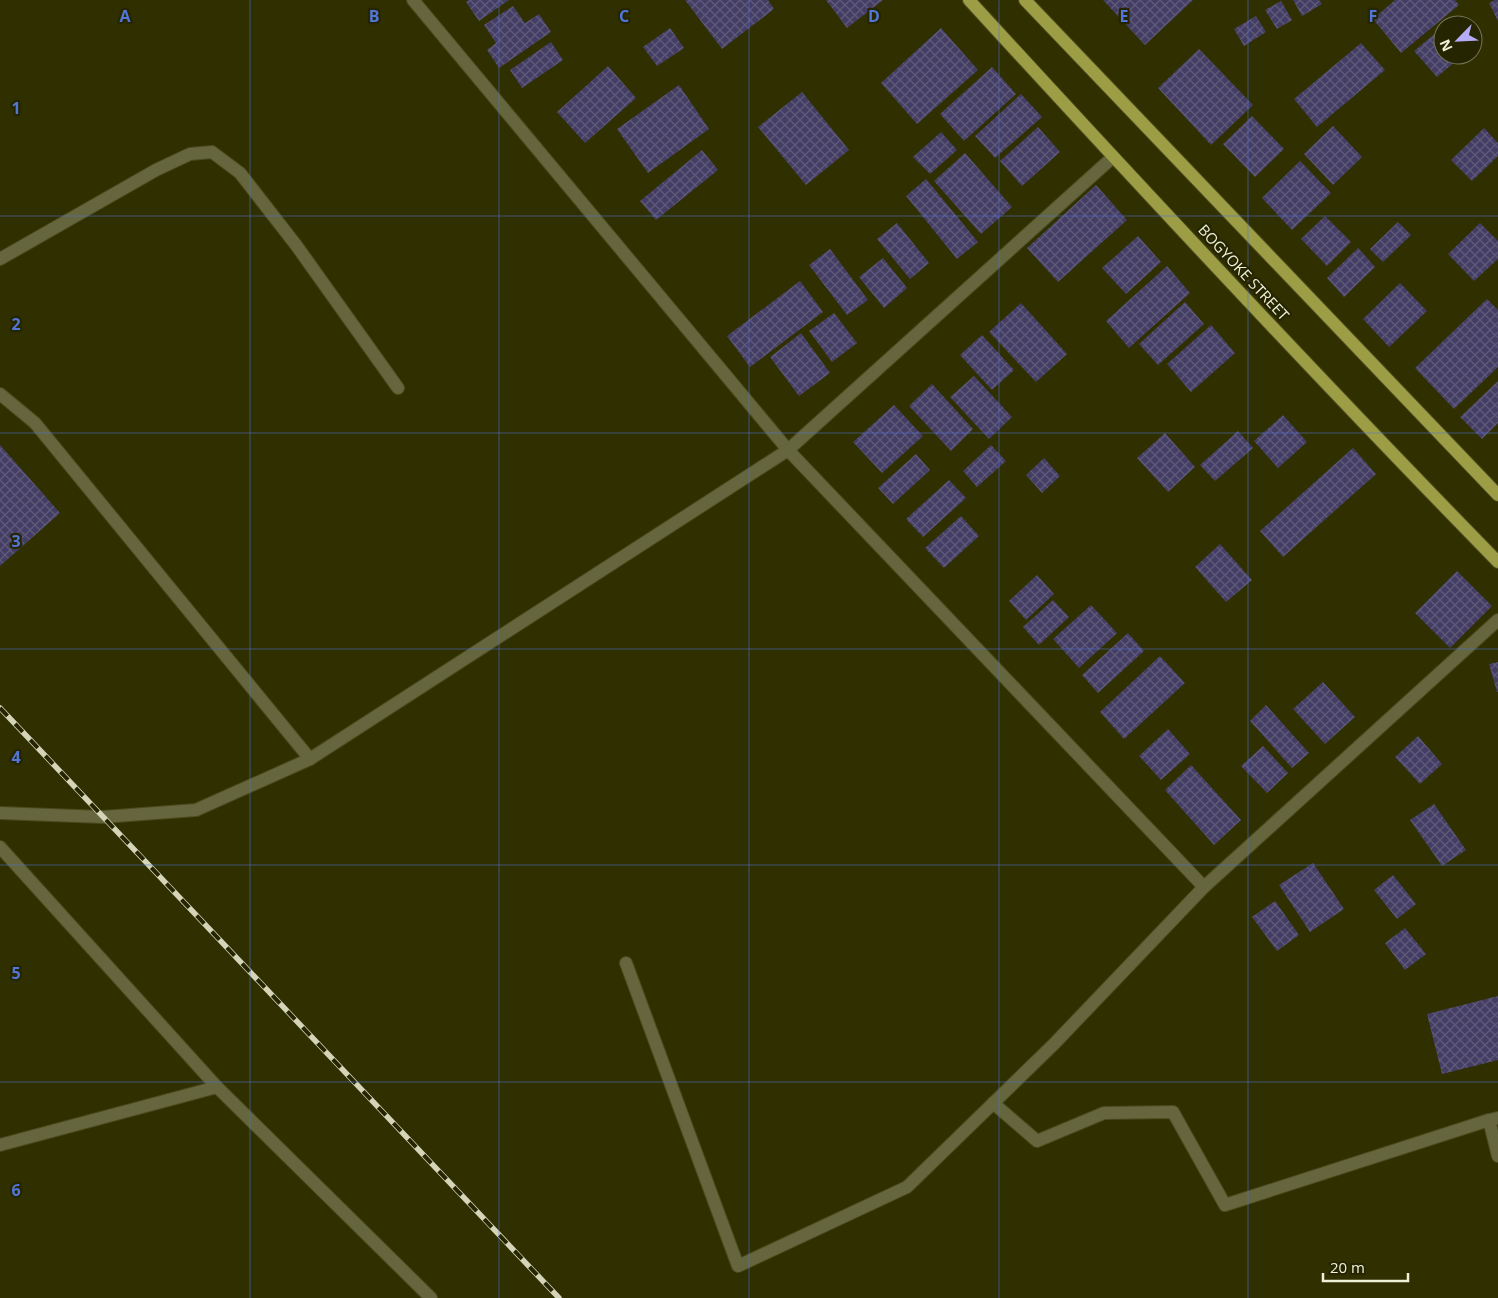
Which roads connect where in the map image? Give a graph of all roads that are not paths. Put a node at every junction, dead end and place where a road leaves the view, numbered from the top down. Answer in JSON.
{"nodes":[{"id":1,"x":413,"y":0,"type":"edge"},
{"id":2,"x":969,"y":0,"type":"edge"},
{"id":3,"x":1024,"y":0,"type":"edge"},
{"id":4,"x":1113,"y":157,"type":"junction"},
{"id":5,"x":0,"y":259,"type":"edge"},
{"id":6,"x":398,"y":388,"type":"dead end"},
{"id":7,"x":0,"y":394,"type":"edge"},
{"id":8,"x":788,"y":450,"type":"junction"},
{"id":9,"x":1498,"y":495,"type":"edge"},
{"id":10,"x":1498,"y":562,"type":"edge"},
{"id":11,"x":1498,"y":620,"type":"edge"},
{"id":12,"x":310,"y":759,"type":"junction"},
{"id":13,"x":0,"y":813,"type":"edge"},
{"id":14,"x":0,"y":848,"type":"edge"},
{"id":15,"x":1204,"y":886,"type":"junction"},
{"id":16,"x":626,"y":963,"type":"dead end"},
{"id":17,"x":217,"y":1087,"type":"junction"},
{"id":18,"x":993,"y":1103,"type":"junction"},
{"id":19,"x":1493,"y":1119,"type":"edge"},
{"id":20,"x":0,"y":1146,"type":"edge"},
{"id":21,"x":1498,"y":1156,"type":"edge"},
{"id":22,"x":431,"y":1298,"type":"edge"}],
"edges":[{"from":1,"to":8,"type":"street"},
{"from":2,"to":4,"type":"main road","name":"BOGYOKE STREET"},
{"from":3,"to":9,"type":"main road","name":"BOGYOKE STREET"},
{"from":4,"to":8,"type":"street"},
{"from":4,"to":10,"type":"main road","name":"BOGYOKE STREET"},
{"from":5,"to":6,"type":"street"},
{"from":7,"to":12,"type":"street"},
{"from":8,"to":12,"type":"street"},
{"from":8,"to":15,"type":"street"},
{"from":11,"to":15,"type":"street"},
{"from":12,"to":13,"type":"street"},
{"from":14,"to":17,"type":"street"},
{"from":15,"to":18,"type":"street"},
{"from":16,"to":18,"type":"street"},
{"from":17,"to":20,"type":"street"},
{"from":17,"to":22,"type":"street"},
{"from":18,"to":19,"type":"street"},
{"from":19,"to":21,"type":"street"}]}
